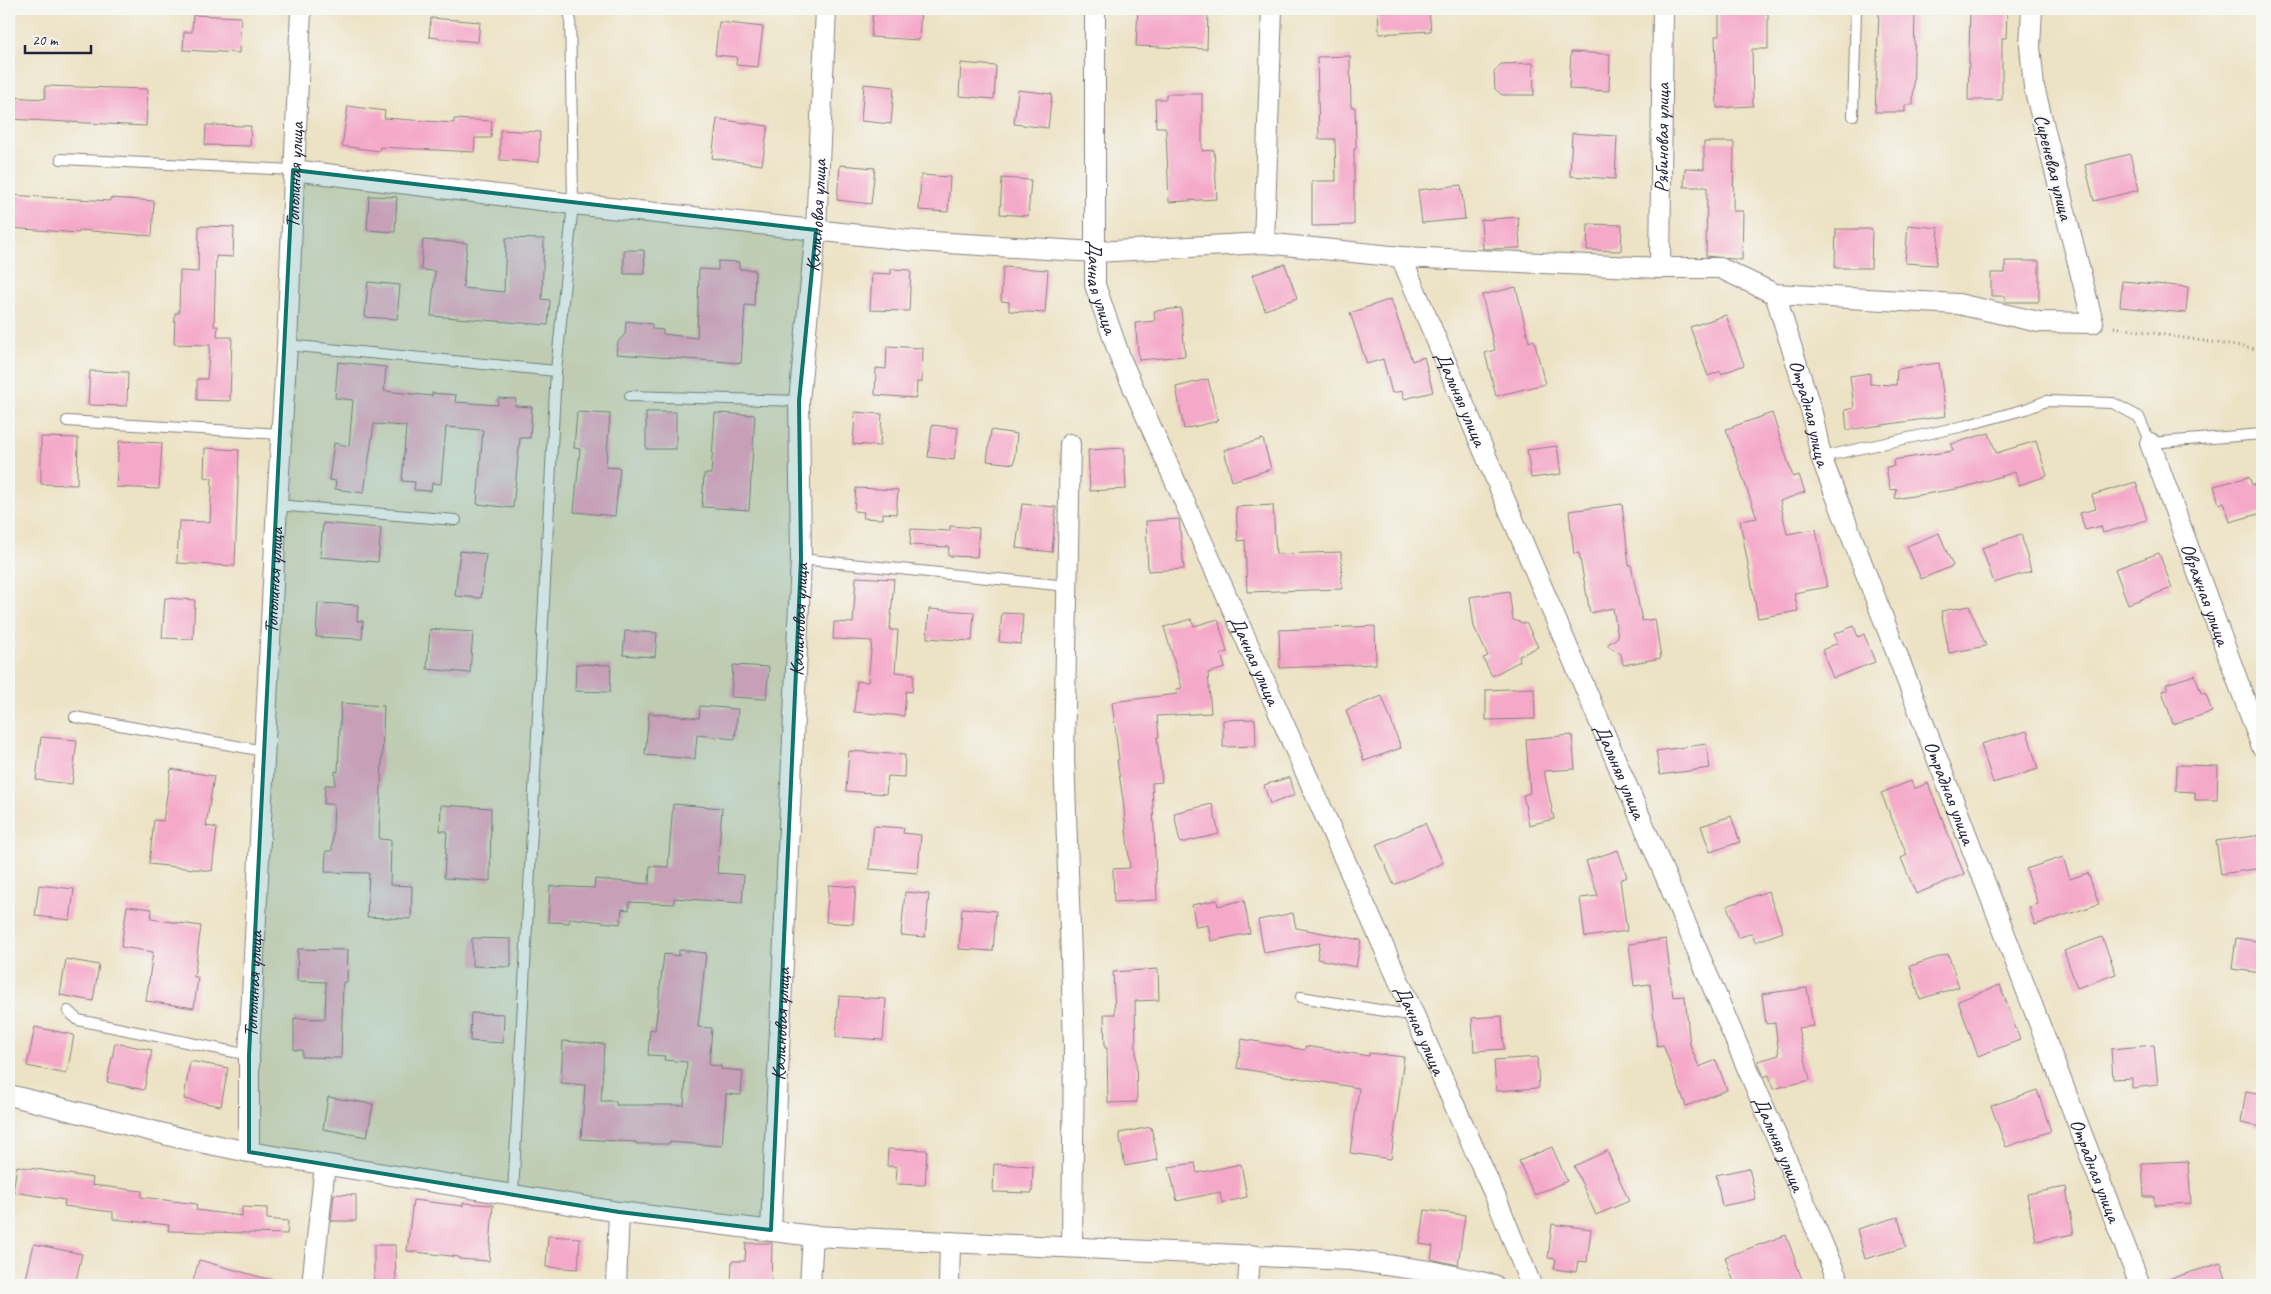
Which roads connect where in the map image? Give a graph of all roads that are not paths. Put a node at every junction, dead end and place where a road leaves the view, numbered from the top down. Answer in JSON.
{"nodes":[{"id":1,"x":302,"y":9,"type":"edge"},
{"id":2,"x":570,"y":9,"type":"edge"},
{"id":3,"x":826,"y":9,"type":"edge"},
{"id":4,"x":1095,"y":9,"type":"edge"},
{"id":5,"x":1272,"y":9,"type":"edge"},
{"id":6,"x":1663,"y":9,"type":"edge"},
{"id":7,"x":1856,"y":9,"type":"edge"},
{"id":8,"x":2032,"y":9,"type":"edge"},
{"id":9,"x":1853,"y":116,"type":"dead end"},
{"id":10,"x":61,"y":159,"type":"dead end"},
{"id":11,"x":294,"y":170,"type":"junction"},
{"id":12,"x":572,"y":204,"type":"junction"},
{"id":13,"x":816,"y":230,"type":"junction"},
{"id":14,"x":1264,"y":243,"type":"junction"},
{"id":15,"x":1095,"y":252,"type":"junction"},
{"id":16,"x":1401,"y":257,"type":"junction"},
{"id":17,"x":1660,"y":268,"type":"junction"},
{"id":18,"x":1775,"y":294,"type":"junction"},
{"id":19,"x":287,"y":345,"type":"junction"},
{"id":20,"x":556,"y":371,"type":"junction"},
{"id":21,"x":630,"y":396,"type":"dead end"},
{"id":22,"x":800,"y":401,"type":"junction"},
{"id":23,"x":68,"y":420,"type":"dead end"},
{"id":24,"x":281,"y":434,"type":"junction"},
{"id":25,"x":2262,"y":434,"type":"edge"},
{"id":26,"x":2150,"y":443,"type":"junction"},
{"id":27,"x":1070,"y":444,"type":"dead end"},
{"id":28,"x":1821,"y":456,"type":"junction"},
{"id":29,"x":277,"y":505,"type":"junction"},
{"id":30,"x":456,"y":520,"type":"dead end"},
{"id":31,"x":801,"y":559,"type":"junction"},
{"id":32,"x":1067,"y":586,"type":"junction"},
{"id":33,"x":75,"y":716,"type":"dead end"},
{"id":34,"x":2262,"y":747,"type":"edge"},
{"id":35,"x":264,"y":750,"type":"junction"},
{"id":36,"x":1301,"y":996,"type":"dead end"},
{"id":37,"x":68,"y":1011,"type":"dead end"},
{"id":38,"x":1415,"y":1016,"type":"junction"},
{"id":39,"x":249,"y":1055,"type":"junction"},
{"id":40,"x":9,"y":1095,"type":"edge"},
{"id":41,"x":249,"y":1152,"type":"junction"},
{"id":42,"x":325,"y":1165,"type":"junction"},
{"id":43,"x":513,"y":1194,"type":"junction"},
{"id":44,"x":619,"y":1212,"type":"junction"},
{"id":45,"x":771,"y":1230,"type":"junction"},
{"id":46,"x":813,"y":1236,"type":"junction"},
{"id":47,"x":950,"y":1242,"type":"junction"},
{"id":48,"x":1072,"y":1246,"type":"junction"},
{"id":49,"x":1250,"y":1255,"type":"junction"},
{"id":50,"x":312,"y":1285,"type":"edge"},
{"id":51,"x":616,"y":1285,"type":"edge"},
{"id":52,"x":810,"y":1285,"type":"edge"},
{"id":53,"x":949,"y":1285,"type":"edge"},
{"id":54,"x":1248,"y":1285,"type":"edge"},
{"id":55,"x":1494,"y":1285,"type":"edge"},
{"id":56,"x":1531,"y":1285,"type":"edge"},
{"id":57,"x":1840,"y":1285,"type":"edge"},
{"id":58,"x":2140,"y":1285,"type":"edge"}],
"edges":[{"from":1,"to":11,"type":"street","name":"Тополиная улица"},
{"from":2,"to":12,"type":"lane"},
{"from":3,"to":13,"type":"street","name":"Калиновая улица"},
{"from":4,"to":15,"type":"street","name":"Дачная улица"},
{"from":5,"to":14,"type":"street"},
{"from":6,"to":17,"type":"street","name":"Рябиновая улица"},
{"from":7,"to":9,"type":"lane"},
{"from":8,"to":18,"type":"street","name":"Сиреневая улица"},
{"from":10,"to":11,"type":"lane"},
{"from":11,"to":12,"type":"street"},
{"from":11,"to":19,"type":"street","name":"Тополиная улица"},
{"from":12,"to":13,"type":"street"},
{"from":12,"to":20,"type":"lane"},
{"from":13,"to":15,"type":"street"},
{"from":13,"to":22,"type":"street","name":"Калиновая улица"},
{"from":14,"to":15,"type":"street"},
{"from":14,"to":16,"type":"street"},
{"from":15,"to":38,"type":"street","name":"Дачная улица"},
{"from":16,"to":17,"type":"street"},
{"from":16,"to":57,"type":"street","name":"Дальняя улица"},
{"from":17,"to":18,"type":"street"},
{"from":18,"to":28,"type":"street","name":"Отрадная улица"},
{"from":19,"to":20,"type":"lane"},
{"from":19,"to":24,"type":"street","name":"Тополиная улица"},
{"from":20,"to":43,"type":"lane"},
{"from":21,"to":22,"type":"lane"},
{"from":22,"to":31,"type":"street","name":"Калиновая улица"},
{"from":23,"to":24,"type":"lane"},
{"from":24,"to":29,"type":"street","name":"Тополиная улица"},
{"from":25,"to":26,"type":"lane"},
{"from":26,"to":28,"type":"lane"},
{"from":26,"to":34,"type":"street","name":"Овражная улица"},
{"from":27,"to":32,"type":"street"},
{"from":28,"to":58,"type":"street","name":"Отрадная улица"},
{"from":29,"to":30,"type":"lane"},
{"from":29,"to":35,"type":"street","name":"Тополиная улица"},
{"from":31,"to":32,"type":"lane"},
{"from":31,"to":45,"type":"street","name":"Калиновая улица"},
{"from":32,"to":48,"type":"street"},
{"from":33,"to":35,"type":"lane"},
{"from":35,"to":39,"type":"street","name":"Тополиная улица"},
{"from":36,"to":38,"type":"lane"},
{"from":37,"to":39,"type":"lane"},
{"from":38,"to":56,"type":"street","name":"Дачная улица"},
{"from":39,"to":41,"type":"street","name":"Тополиная улица"},
{"from":40,"to":41,"type":"street"},
{"from":41,"to":42,"type":"street"},
{"from":42,"to":43,"type":"street"},
{"from":42,"to":50,"type":"street"},
{"from":43,"to":44,"type":"street"},
{"from":44,"to":45,"type":"street"},
{"from":44,"to":51,"type":"street"},
{"from":45,"to":46,"type":"street"},
{"from":46,"to":47,"type":"street"},
{"from":46,"to":52,"type":"street"},
{"from":47,"to":48,"type":"street"},
{"from":47,"to":53,"type":"street"},
{"from":48,"to":49,"type":"street"},
{"from":49,"to":54,"type":"street"},
{"from":49,"to":55,"type":"street"}]}
